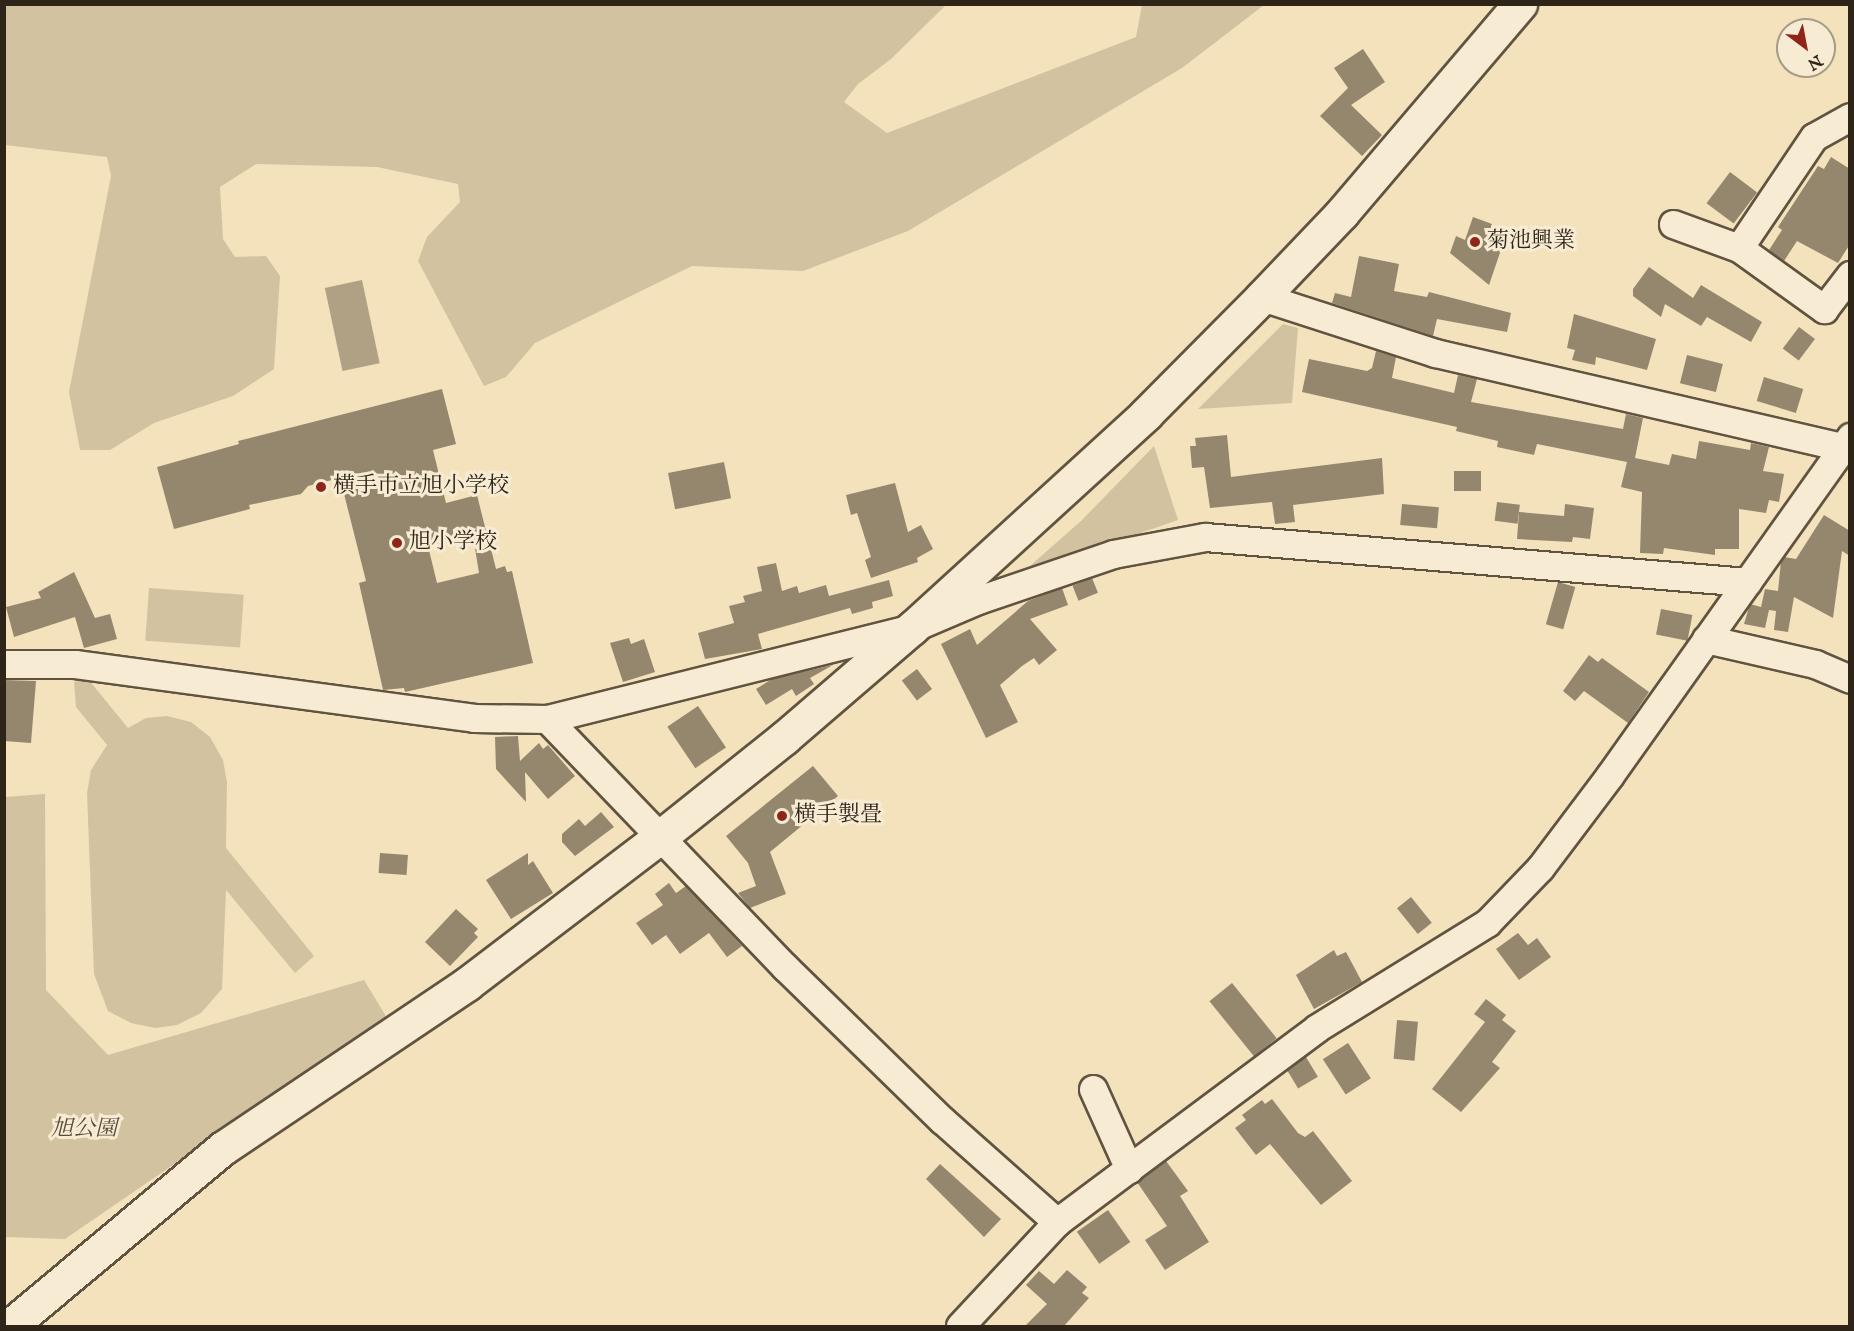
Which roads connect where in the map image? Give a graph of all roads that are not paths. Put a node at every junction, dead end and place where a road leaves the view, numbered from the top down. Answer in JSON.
{"nodes":[{"id":1,"x":1520,"y":4,"type":"edge"},
{"id":2,"x":1850,"y":117,"type":"edge"},
{"id":3,"x":1673,"y":224,"type":"dead end"},
{"id":4,"x":1739,"y":248,"type":"junction"},
{"id":5,"x":1850,"y":275,"type":"edge"},
{"id":6,"x":1262,"y":297,"type":"junction"},
{"id":7,"x":1846,"y":442,"type":"edge"},
{"id":8,"x":1747,"y":582,"type":"junction"},
{"id":9,"x":912,"y":628,"type":"junction"},
{"id":10,"x":1706,"y":639,"type":"junction"},
{"id":11,"x":4,"y":664,"type":"edge"},
{"id":12,"x":1850,"y":679,"type":"edge"},
{"id":13,"x":548,"y":719,"type":"junction"},
{"id":14,"x":660,"y":837,"type":"junction"},
{"id":15,"x":1093,"y":1089,"type":"dead end"},
{"id":16,"x":1129,"y":1169,"type":"junction"},
{"id":17,"x":1057,"y":1222,"type":"junction"},
{"id":18,"x":10,"y":1326,"type":"edge"},
{"id":19,"x":960,"y":1326,"type":"edge"}],
"edges":[{"from":1,"to":6,"type":"street"},
{"from":2,"to":4,"type":"street"},
{"from":3,"to":4,"type":"street"},
{"from":4,"to":5,"type":"street"},
{"from":6,"to":7,"type":"street"},
{"from":6,"to":9,"type":"street"},
{"from":7,"to":8,"type":"street"},
{"from":8,"to":9,"type":"street"},
{"from":8,"to":10,"type":"street"},
{"from":9,"to":13,"type":"street"},
{"from":9,"to":14,"type":"street"},
{"from":10,"to":12,"type":"street"},
{"from":10,"to":16,"type":"street"},
{"from":11,"to":13,"type":"street"},
{"from":13,"to":14,"type":"street"},
{"from":14,"to":17,"type":"street"},
{"from":14,"to":18,"type":"street"},
{"from":15,"to":16,"type":"street"},
{"from":16,"to":17,"type":"street"},
{"from":17,"to":19,"type":"street"}]}
